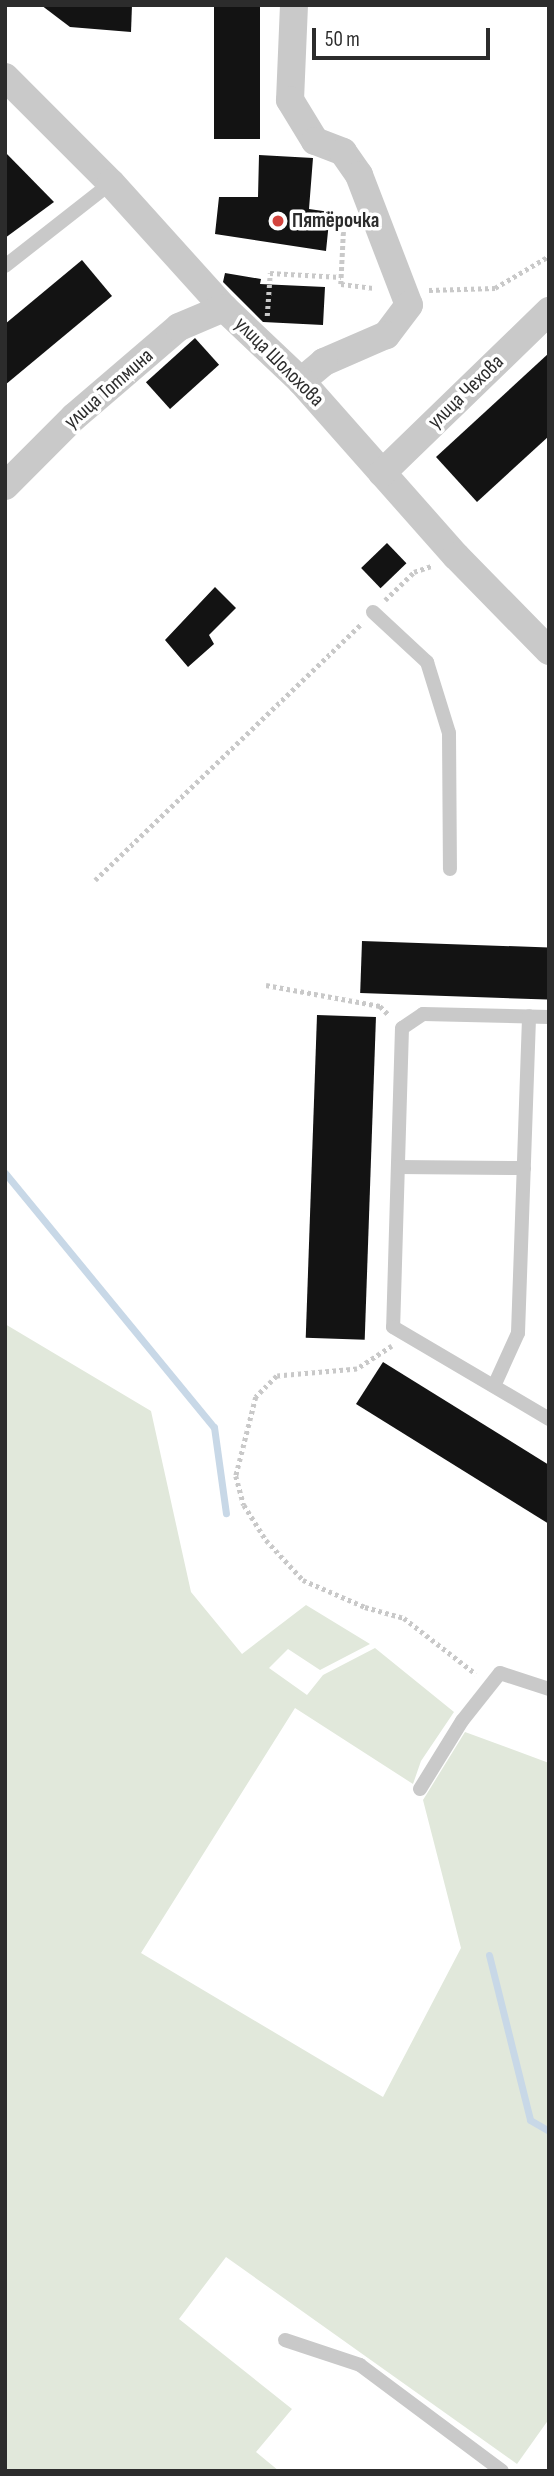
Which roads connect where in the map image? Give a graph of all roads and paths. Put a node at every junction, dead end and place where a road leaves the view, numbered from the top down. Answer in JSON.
{"nodes":[{"id":1,"x":294,"y":5,"type":"edge"},
{"id":2,"x":5,"y":77,"type":"edge"},
{"id":3,"x":111,"y":183,"type":"junction"},
{"id":4,"x":344,"y":225,"type":"dead end"},
{"id":5,"x":549,"y":256,"type":"edge"},
{"id":6,"x":5,"y":267,"type":"edge"},
{"id":7,"x":341,"y":277,"type":"junction"},
{"id":8,"x":403,"y":291,"type":"junction"},
{"id":9,"x":224,"y":308,"type":"junction"},
{"id":10,"x":549,"y":311,"type":"edge"},
{"id":11,"x":267,"y":319,"type":"dead end"},
{"id":12,"x":301,"y":382,"type":"junction"},
{"id":13,"x":382,"y":473,"type":"junction"},
{"id":14,"x":5,"y":486,"type":"edge"},
{"id":15,"x":456,"y":556,"type":"junction"},
{"id":16,"x":373,"y":612,"type":"junction"},
{"id":17,"x":549,"y":650,"type":"edge"},
{"id":18,"x":450,"y":869,"type":"dead end"},
{"id":19,"x":95,"y":880,"type":"dead end"},
{"id":20,"x":266,"y":985,"type":"dead end"},
{"id":21,"x":529,"y":1016,"type":"junction"},
{"id":22,"x":549,"y":1017,"type":"edge"},
{"id":23,"x":402,"y":1028,"type":"junction"},
{"id":24,"x":398,"y":1167,"type":"junction"},
{"id":25,"x":524,"y":1168,"type":"junction"},
{"id":26,"x":407,"y":1335,"type":"junction"},
{"id":27,"x":494,"y":1386,"type":"junction"},
{"id":28,"x":549,"y":1419,"type":"edge"},
{"id":29,"x":491,"y":1684,"type":"junction"},
{"id":30,"x":549,"y":1689,"type":"edge"},
{"id":31,"x":420,"y":1789,"type":"dead end"},
{"id":32,"x":285,"y":2340,"type":"dead end"},
{"id":33,"x":502,"y":2471,"type":"edge"}],
"edges":[{"from":1,"to":8,"type":"street"},
{"from":2,"to":3,"type":"street","name":"улица Шолохова"},
{"from":3,"to":6,"type":"lane"},
{"from":3,"to":9,"type":"street","name":"улица Шолохова"},
{"from":4,"to":7,"type":"path"},
{"from":5,"to":8,"type":"path"},
{"from":7,"to":8,"type":"path"},
{"from":7,"to":11,"type":"path"},
{"from":8,"to":12,"type":"street"},
{"from":9,"to":12,"type":"street","name":"улица Шолохова"},
{"from":9,"to":14,"type":"street","name":"улица Тотмина"},
{"from":10,"to":13,"type":"street","name":"улица Чехова"},
{"from":12,"to":13,"type":"street","name":"улица Шолохова"},
{"from":13,"to":15,"type":"street","name":"улица Шолохова"},
{"from":15,"to":16,"type":"path"},
{"from":15,"to":17,"type":"street","name":"улица Шолохова"},
{"from":16,"to":18,"type":"lane"},
{"from":16,"to":19,"type":"path"},
{"from":20,"to":23,"type":"path"},
{"from":21,"to":22,"type":"lane"},
{"from":21,"to":23,"type":"lane"},
{"from":21,"to":25,"type":"lane"},
{"from":23,"to":24,"type":"lane"},
{"from":24,"to":25,"type":"lane"},
{"from":24,"to":26,"type":"lane"},
{"from":25,"to":27,"type":"lane"},
{"from":26,"to":27,"type":"lane"},
{"from":26,"to":29,"type":"path"},
{"from":27,"to":28,"type":"lane"},
{"from":29,"to":30,"type":"lane"},
{"from":29,"to":31,"type":"lane"},
{"from":32,"to":33,"type":"lane"}]}
